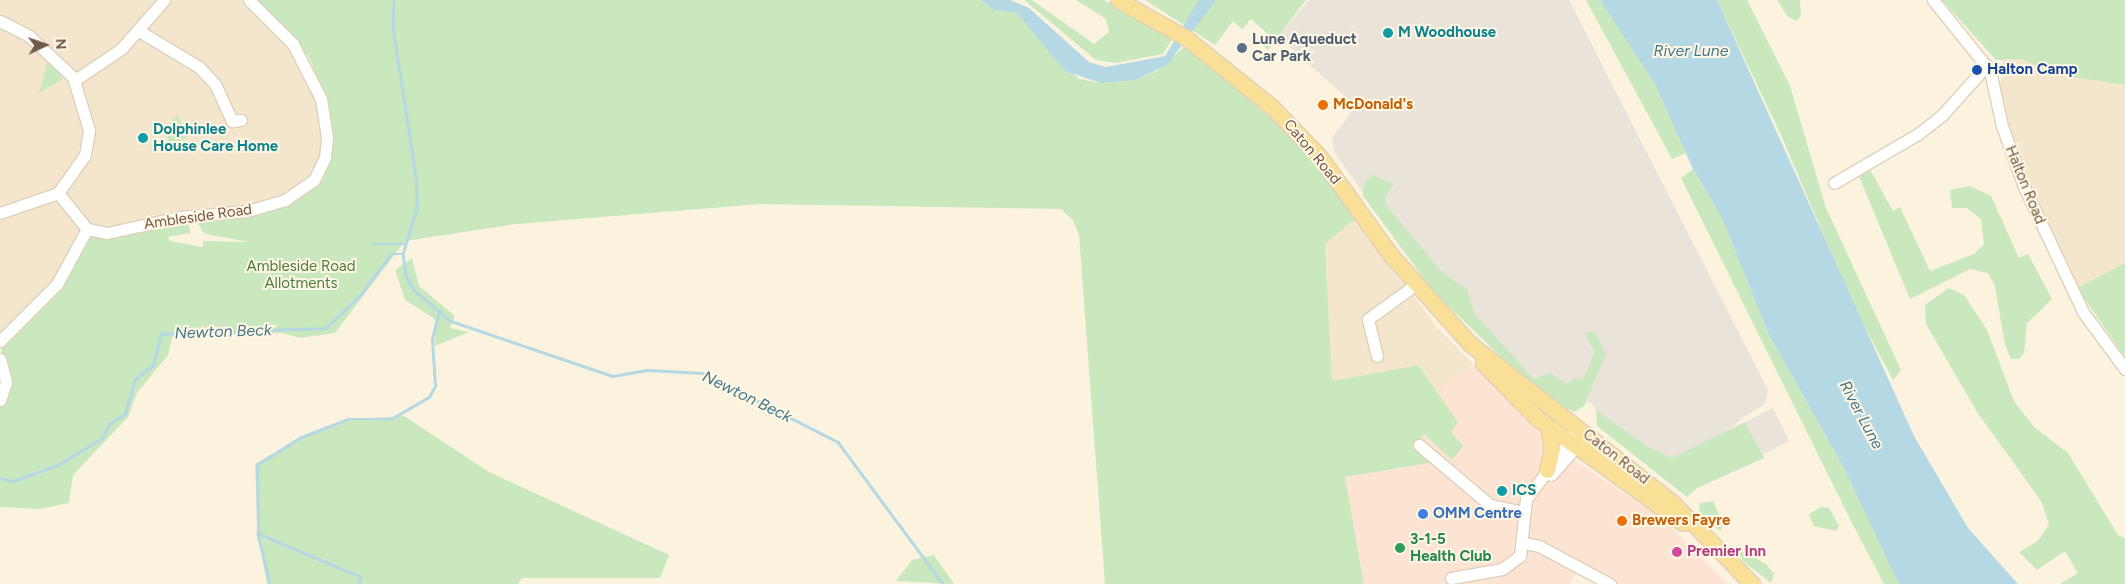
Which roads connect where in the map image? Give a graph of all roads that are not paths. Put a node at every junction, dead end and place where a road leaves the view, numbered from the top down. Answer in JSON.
{"nodes":[{"id":1,"x":164,"y":0,"type":"edge"},
{"id":2,"x":249,"y":0,"type":"edge"},
{"id":3,"x":1118,"y":0,"type":"edge"},
{"id":4,"x":1933,"y":0,"type":"edge"},
{"id":5,"x":0,"y":21,"type":"edge"},
{"id":6,"x":139,"y":31,"type":"junction"},
{"id":7,"x":1987,"y":65,"type":"junction"},
{"id":8,"x":75,"y":80,"type":"junction"},
{"id":9,"x":241,"y":120,"type":"dead end"},
{"id":10,"x":1834,"y":183,"type":"dead end"},
{"id":11,"x":58,"y":194,"type":"junction"},
{"id":12,"x":0,"y":213,"type":"edge"},
{"id":13,"x":87,"y":229,"type":"junction"},
{"id":14,"x":1415,"y":285,"type":"junction"},
{"id":15,"x":0,"y":341,"type":"edge"},
{"id":16,"x":1469,"y":343,"type":"junction"},
{"id":17,"x":1377,"y":356,"type":"dead end"},
{"id":18,"x":0,"y":359,"type":"edge"},
{"id":19,"x":2125,"y":369,"type":"edge"},
{"id":20,"x":0,"y":400,"type":"edge"},
{"id":21,"x":1548,"y":427,"type":"junction"},
{"id":22,"x":1577,"y":438,"type":"junction"},
{"id":23,"x":1420,"y":445,"type":"dead end"},
{"id":24,"x":1547,"y":470,"type":"junction"},
{"id":25,"x":1535,"y":485,"type":"junction"},
{"id":26,"x":1522,"y":512,"type":"junction"},
{"id":27,"x":1679,"y":515,"type":"junction"},
{"id":28,"x":1524,"y":543,"type":"junction"},
{"id":29,"x":1451,"y":578,"type":"dead end"},
{"id":30,"x":1610,"y":584,"type":"edge"},
{"id":31,"x":1741,"y":584,"type":"edge"},
{"id":32,"x":1752,"y":584,"type":"edge"}],
"edges":[{"from":1,"to":6,"type":"street"},
{"from":2,"to":13,"type":"street","name":"Ambleside Road"},
{"from":3,"to":14,"type":"main road","name":"Caton Road"},
{"from":4,"to":7,"type":"street","name":"Halton Road"},
{"from":5,"to":8,"type":"street"},
{"from":6,"to":8,"type":"street"},
{"from":6,"to":9,"type":"street"},
{"from":7,"to":10,"type":"street"},
{"from":7,"to":19,"type":"street","name":"Halton Road"},
{"from":8,"to":11,"type":"street"},
{"from":11,"to":12,"type":"street"},
{"from":11,"to":13,"type":"street"},
{"from":13,"to":15,"type":"street"},
{"from":14,"to":16,"type":"main road","name":"Caton Road"},
{"from":14,"to":17,"type":"street"},
{"from":16,"to":21,"type":"main road","name":"Caton Road"},
{"from":16,"to":22,"type":"main road","name":"Caton Road"},
{"from":18,"to":20,"type":"street"},
{"from":21,"to":22,"type":"main road","name":"Caton Road"},
{"from":21,"to":24,"type":"main road"},
{"from":22,"to":24,"type":"street"},
{"from":22,"to":25,"type":"street"},
{"from":22,"to":27,"type":"main road","name":"Caton Road"},
{"from":22,"to":27,"type":"main road","name":"Caton Road"},
{"from":23,"to":26,"type":"street"},
{"from":24,"to":25,"type":"street"},
{"from":25,"to":26,"type":"street"},
{"from":26,"to":28,"type":"street"},
{"from":27,"to":31,"type":"main road","name":"Caton Road"},
{"from":27,"to":32,"type":"main road","name":"Caton Road"},
{"from":28,"to":29,"type":"street"},
{"from":28,"to":30,"type":"street"}]}
